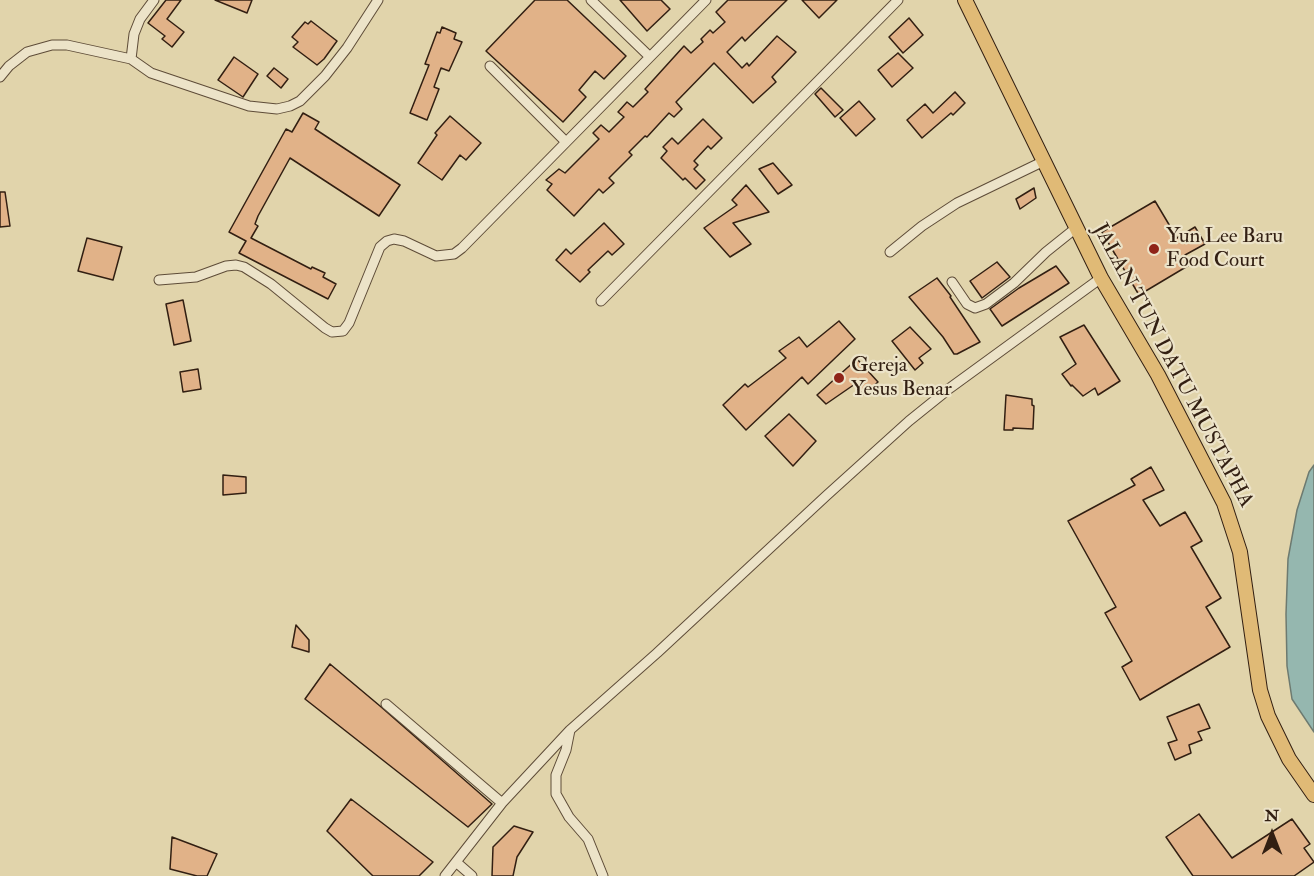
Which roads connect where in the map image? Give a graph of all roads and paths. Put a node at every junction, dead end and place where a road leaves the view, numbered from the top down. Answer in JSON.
{"nodes":[{"id":1,"x":154,"y":0,"type":"edge"},
{"id":2,"x":378,"y":0,"type":"edge"},
{"id":3,"x":591,"y":0,"type":"edge"},
{"id":4,"x":706,"y":0,"type":"edge"},
{"id":5,"x":897,"y":0,"type":"edge"},
{"id":6,"x":965,"y":0,"type":"edge"},
{"id":7,"x":650,"y":57,"type":"junction"},
{"id":8,"x":131,"y":59,"type":"junction"},
{"id":9,"x":490,"y":66,"type":"dead end"},
{"id":10,"x":0,"y":77,"type":"edge"},
{"id":11,"x":566,"y":142,"type":"junction"},
{"id":12,"x":1044,"y":160,"type":"junction"},
{"id":13,"x":1076,"y":228,"type":"junction"},
{"id":14,"x":890,"y":252,"type":"dead end"},
{"id":15,"x":1101,"y":278,"type":"junction"},
{"id":16,"x":159,"y":280,"type":"dead end"},
{"id":17,"x":952,"y":282,"type":"dead end"},
{"id":18,"x":601,"y":301,"type":"dead end"},
{"id":19,"x":386,"y":704,"type":"dead end"},
{"id":20,"x":570,"y":730,"type":"junction"},
{"id":21,"x":1314,"y":795,"type":"edge"},
{"id":22,"x":502,"y":804,"type":"junction"},
{"id":23,"x":456,"y":862,"type":"junction"},
{"id":24,"x":445,"y":876,"type":"edge"},
{"id":25,"x":472,"y":876,"type":"edge"},
{"id":26,"x":603,"y":876,"type":"edge"}],
"edges":[{"from":1,"to":8,"type":"street"},
{"from":2,"to":8,"type":"street"},
{"from":3,"to":7,"type":"street"},
{"from":4,"to":7,"type":"street"},
{"from":5,"to":18,"type":"street"},
{"from":6,"to":12,"type":"main road","name":"JALAN TUN DATU MUSTAPHA"},
{"from":7,"to":11,"type":"street"},
{"from":8,"to":10,"type":"street"},
{"from":9,"to":11,"type":"street"},
{"from":11,"to":16,"type":"street"},
{"from":12,"to":13,"type":"main road","name":"JALAN TUN DATU MUSTAPHA"},
{"from":12,"to":14,"type":"street"},
{"from":13,"to":15,"type":"main road","name":"JALAN TUN DATU MUSTAPHA"},
{"from":13,"to":17,"type":"street"},
{"from":15,"to":20,"type":"street"},
{"from":15,"to":21,"type":"main road","name":"JALAN TUN DATU MUSTAPHA"},
{"from":19,"to":22,"type":"street"},
{"from":20,"to":22,"type":"street"},
{"from":20,"to":26,"type":"street"},
{"from":22,"to":23,"type":"street"},
{"from":23,"to":24,"type":"street"},
{"from":23,"to":25,"type":"street"}]}
